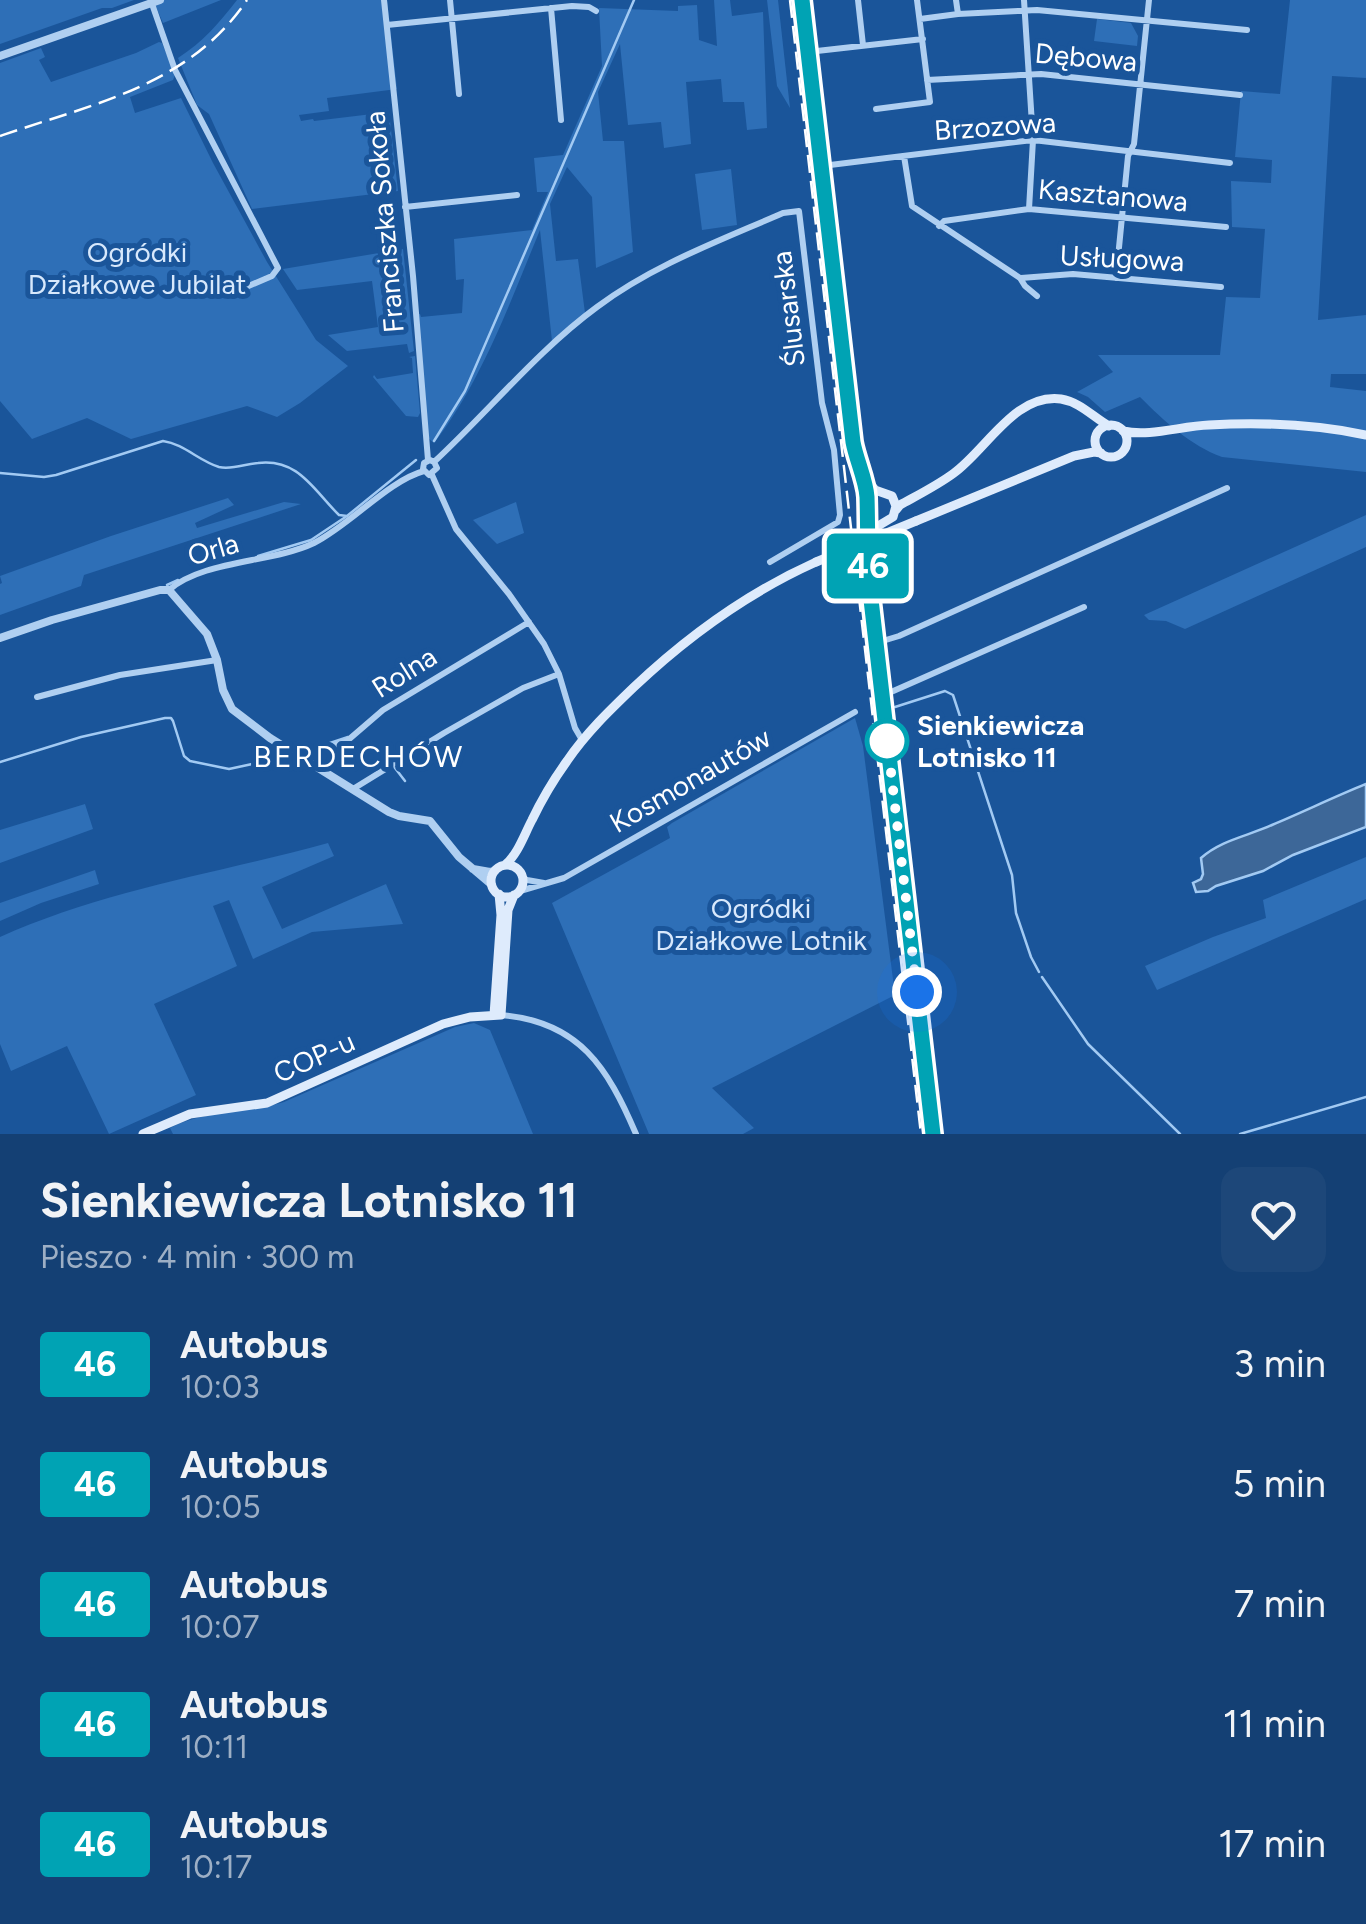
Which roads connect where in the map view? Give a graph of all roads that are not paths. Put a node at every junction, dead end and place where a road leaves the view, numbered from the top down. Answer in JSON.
{"nodes":[{"id":1,"x":384,"y":0,"type":"edge"},
{"id":2,"x":450,"y":0,"type":"edge"},
{"id":3,"x":802,"y":0,"type":"edge"},
{"id":4,"x":858,"y":0,"type":"edge"},
{"id":5,"x":917,"y":0,"type":"edge"},
{"id":6,"x":956,"y":0,"type":"edge"},
{"id":7,"x":1024,"y":0,"type":"edge"},
{"id":8,"x":1149,"y":0,"type":"edge"},
{"id":9,"x":154,"y":1,"type":"edge"},
{"id":10,"x":552,"y":8,"type":"junction"},
{"id":11,"x":1025,"y":10,"type":"junction"},
{"id":12,"x":596,"y":11,"type":"dead end"},
{"id":13,"x":958,"y":14,"type":"junction"},
{"id":14,"x":452,"y":18,"type":"junction"},
{"id":15,"x":920,"y":18,"type":"junction"},
{"id":16,"x":1146,"y":21,"type":"junction"},
{"id":17,"x":387,"y":25,"type":"junction"},
{"id":18,"x":1246,"y":30,"type":"dead end"},
{"id":19,"x":923,"y":40,"type":"junction"},
{"id":20,"x":863,"y":45,"type":"junction"},
{"id":21,"x":808,"y":52,"type":"junction"},
{"id":22,"x":0,"y":56,"type":"edge"},
{"id":23,"x":1029,"y":74,"type":"junction"},
{"id":24,"x":927,"y":80,"type":"junction"},
{"id":25,"x":1140,"y":84,"type":"junction"},
{"id":26,"x":459,"y":94,"type":"dead end"},
{"id":27,"x":1240,"y":94,"type":"dead end"},
{"id":28,"x":876,"y":109,"type":"dead end"},
{"id":29,"x":561,"y":120,"type":"dead end"},
{"id":30,"x":1034,"y":140,"type":"junction"},
{"id":31,"x":1130,"y":151,"type":"junction"},
{"id":32,"x":904,"y":156,"type":"junction"},
{"id":33,"x":1230,"y":163,"type":"dead end"},
{"id":34,"x":822,"y":166,"type":"junction"},
{"id":35,"x":518,"y":195,"type":"dead end"},
{"id":36,"x":405,"y":207,"type":"junction"},
{"id":37,"x":1028,"y":209,"type":"junction"},
{"id":38,"x":1122,"y":218,"type":"junction"},
{"id":39,"x":939,"y":226,"type":"junction"},
{"id":40,"x":1226,"y":228,"type":"dead end"},
{"id":41,"x":1020,"y":278,"type":"junction"},
{"id":42,"x":1116,"y":278,"type":"junction"},
{"id":43,"x":1221,"y":287,"type":"dead end"},
{"id":44,"x":230,"y":294,"type":"dead end"},
{"id":45,"x":1037,"y":296,"type":"dead end"},
{"id":46,"x":1089,"y":412,"type":"junction"},
{"id":47,"x":1109,"y":426,"type":"junction"},
{"id":48,"x":1122,"y":431,"type":"junction"},
{"id":49,"x":1149,"y":432,"type":"junction"},
{"id":50,"x":1366,"y":436,"type":"edge"},
{"id":51,"x":1096,"y":437,"type":"junction"},
{"id":52,"x":425,"y":440,"type":"junction"},
{"id":53,"x":1126,"y":445,"type":"junction"},
{"id":54,"x":450,"y":447,"type":"junction"},
{"id":55,"x":1101,"y":453,"type":"junction"},
{"id":56,"x":1074,"y":456,"type":"junction"},
{"id":57,"x":431,"y":461,"type":"junction"},
{"id":58,"x":861,"y":472,"type":"junction"},
{"id":59,"x":428,"y":473,"type":"junction"},
{"id":60,"x":1227,"y":488,"type":"dead end"},
{"id":61,"x":924,"y":491,"type":"junction"},
{"id":62,"x":879,"y":492,"type":"junction"},
{"id":63,"x":892,"y":496,"type":"junction"},
{"id":64,"x":867,"y":500,"type":"junction"},
{"id":65,"x":896,"y":510,"type":"junction"},
{"id":66,"x":869,"y":517,"type":"junction"},
{"id":67,"x":883,"y":523,"type":"junction"},
{"id":68,"x":869,"y":543,"type":"junction"},
{"id":69,"x":770,"y":562,"type":"dead end"},
{"id":70,"x":169,"y":590,"type":"junction"},
{"id":71,"x":1084,"y":608,"type":"dead end"},
{"id":72,"x":529,"y":622,"type":"junction"},
{"id":73,"x":0,"y":638,"type":"edge"},
{"id":74,"x":876,"y":643,"type":"junction"},
{"id":75,"x":217,"y":660,"type":"junction"},
{"id":76,"x":560,"y":674,"type":"junction"},
{"id":77,"x":36,"y":696,"type":"dead end"},
{"id":78,"x":882,"y":696,"type":"junction"},
{"id":79,"x":855,"y":712,"type":"dead end"},
{"id":80,"x":574,"y":720,"type":"junction"},
{"id":81,"x":594,"y":727,"type":"junction"},
{"id":82,"x":582,"y":742,"type":"junction"},
{"id":83,"x":304,"y":759,"type":"junction"},
{"id":84,"x":353,"y":789,"type":"junction"},
{"id":85,"x":520,"y":845,"type":"junction"},
{"id":86,"x":500,"y":868,"type":"junction"},
{"id":87,"x":473,"y":869,"type":"junction"},
{"id":88,"x":521,"y":873,"type":"junction"},
{"id":89,"x":545,"y":884,"type":"junction"},
{"id":90,"x":496,"y":890,"type":"junction"},
{"id":91,"x":517,"y":893,"type":"junction"},
{"id":92,"x":497,"y":1015,"type":"junction"},
{"id":93,"x":143,"y":1134,"type":"edge"},
{"id":94,"x":636,"y":1134,"type":"edge"},
{"id":95,"x":933,"y":1134,"type":"edge"}],
"edges":[{"from":1,"to":17,"type":"street","name":"Franciszka Sokoła"},
{"from":2,"to":14,"type":"street"},
{"from":3,"to":21,"type":"main road"},
{"from":4,"to":20,"type":"street"},
{"from":5,"to":15,"type":"street"},
{"from":6,"to":13,"type":"street"},
{"from":7,"to":11,"type":"street"},
{"from":8,"to":16,"type":"street"},
{"from":9,"to":22,"type":"street"},
{"from":9,"to":44,"type":"street"},
{"from":10,"to":12,"type":"street"},
{"from":10,"to":14,"type":"street"},
{"from":10,"to":29,"type":"street"},
{"from":11,"to":13,"type":"street"},
{"from":11,"to":16,"type":"street"},
{"from":11,"to":23,"type":"street"},
{"from":13,"to":15,"type":"street"},
{"from":14,"to":17,"type":"street"},
{"from":14,"to":26,"type":"street"},
{"from":15,"to":19,"type":"street"},
{"from":16,"to":18,"type":"street"},
{"from":16,"to":25,"type":"street"},
{"from":17,"to":36,"type":"street","name":"Franciszka Sokoła"},
{"from":19,"to":20,"type":"street"},
{"from":19,"to":24,"type":"street"},
{"from":20,"to":21,"type":"street"},
{"from":21,"to":34,"type":"main road"},
{"from":23,"to":24,"type":"street","name":"Dębowa"},
{"from":23,"to":25,"type":"street","name":"Dębowa"},
{"from":23,"to":30,"type":"street"},
{"from":24,"to":28,"type":"street"},
{"from":25,"to":27,"type":"street","name":"Dębowa"},
{"from":25,"to":31,"type":"street"},
{"from":30,"to":31,"type":"street","name":"Brzozowa"},
{"from":30,"to":32,"type":"street","name":"Brzozowa"},
{"from":30,"to":37,"type":"street"},
{"from":31,"to":33,"type":"street","name":"Brzozowa"},
{"from":31,"to":38,"type":"street"},
{"from":32,"to":34,"type":"street","name":"Brzozowa"},
{"from":32,"to":39,"type":"street"},
{"from":34,"to":58,"type":"main road"},
{"from":35,"to":36,"type":"street"},
{"from":36,"to":52,"type":"street","name":"Franciszka Sokoła"},
{"from":37,"to":38,"type":"street","name":"Kasztanowa"},
{"from":37,"to":39,"type":"street","name":"Kasztanowa"},
{"from":38,"to":40,"type":"street","name":"Kasztanowa"},
{"from":38,"to":42,"type":"street"},
{"from":39,"to":41,"type":"street"},
{"from":41,"to":42,"type":"street","name":"Usługowa"},
{"from":41,"to":45,"type":"street"},
{"from":42,"to":43,"type":"street","name":"Usługowa"},
{"from":46,"to":47,"type":"main road"},
{"from":46,"to":51,"type":"main road"},
{"from":46,"to":61,"type":"main road"},
{"from":47,"to":48,"type":"main road"},
{"from":47,"to":51,"type":"main road"},
{"from":48,"to":49,"type":"main road"},
{"from":48,"to":53,"type":"main road"},
{"from":49,"to":50,"type":"main road"},
{"from":49,"to":53,"type":"main road"},
{"from":51,"to":55,"type":"main road"},
{"from":51,"to":56,"type":"main road"},
{"from":52,"to":54,"type":"street"},
{"from":52,"to":57,"type":"street","name":"Franciszka Sokoła"},
{"from":53,"to":55,"type":"main road"},
{"from":54,"to":57,"type":"street"},
{"from":54,"to":69,"type":"street","name":"Ślusarska"},
{"from":55,"to":56,"type":"main road"},
{"from":56,"to":81,"type":"main road","bridge":true},
{"from":57,"to":59,"type":"street","name":"Franciszka Sokoła"},
{"from":58,"to":62,"type":"main road"},
{"from":58,"to":64,"type":"main road"},
{"from":59,"to":70,"type":"street","name":"Orla"},
{"from":59,"to":72,"type":"street"},
{"from":60,"to":74,"type":"street"},
{"from":61,"to":63,"type":"main road"},
{"from":61,"to":65,"type":"main road"},
{"from":62,"to":63,"type":"main road"},
{"from":62,"to":64,"type":"main road"},
{"from":63,"to":65,"type":"main road"},
{"from":64,"to":66,"type":"main road"},
{"from":65,"to":67,"type":"main road"},
{"from":66,"to":67,"type":"main road"},
{"from":66,"to":68,"type":"main road"},
{"from":67,"to":68,"type":"main road"},
{"from":68,"to":74,"type":"main road"},
{"from":70,"to":73,"type":"street","name":"Orla"},
{"from":70,"to":75,"type":"street"},
{"from":71,"to":78,"type":"street"},
{"from":72,"to":76,"type":"street"},
{"from":72,"to":83,"type":"street","name":"Rolna"},
{"from":74,"to":78,"type":"main road"},
{"from":75,"to":77,"type":"street"},
{"from":75,"to":83,"type":"street"},
{"from":76,"to":80,"type":"street"},
{"from":76,"to":84,"type":"street"},
{"from":78,"to":95,"type":"main road"},
{"from":79,"to":89,"type":"street","name":"Kosmonautów"},
{"from":80,"to":81,"type":"street"},
{"from":80,"to":82,"type":"street"},
{"from":81,"to":82,"type":"main road"},
{"from":82,"to":85,"type":"main road"},
{"from":83,"to":84,"type":"street"},
{"from":84,"to":87,"type":"street"},
{"from":85,"to":86,"type":"main road"},
{"from":85,"to":88,"type":"main road"},
{"from":86,"to":87,"type":"street"},
{"from":86,"to":88,"type":"main road"},
{"from":86,"to":90,"type":"main road"},
{"from":87,"to":90,"type":"street"},
{"from":88,"to":89,"type":"street"},
{"from":88,"to":91,"type":"main road"},
{"from":89,"to":91,"type":"street","name":"Kosmonautów"},
{"from":90,"to":91,"type":"main road"},
{"from":90,"to":92,"type":"main road"},
{"from":91,"to":92,"type":"main road"},
{"from":92,"to":93,"type":"main road","name":"COP-u"},
{"from":92,"to":94,"type":"street"}]}
